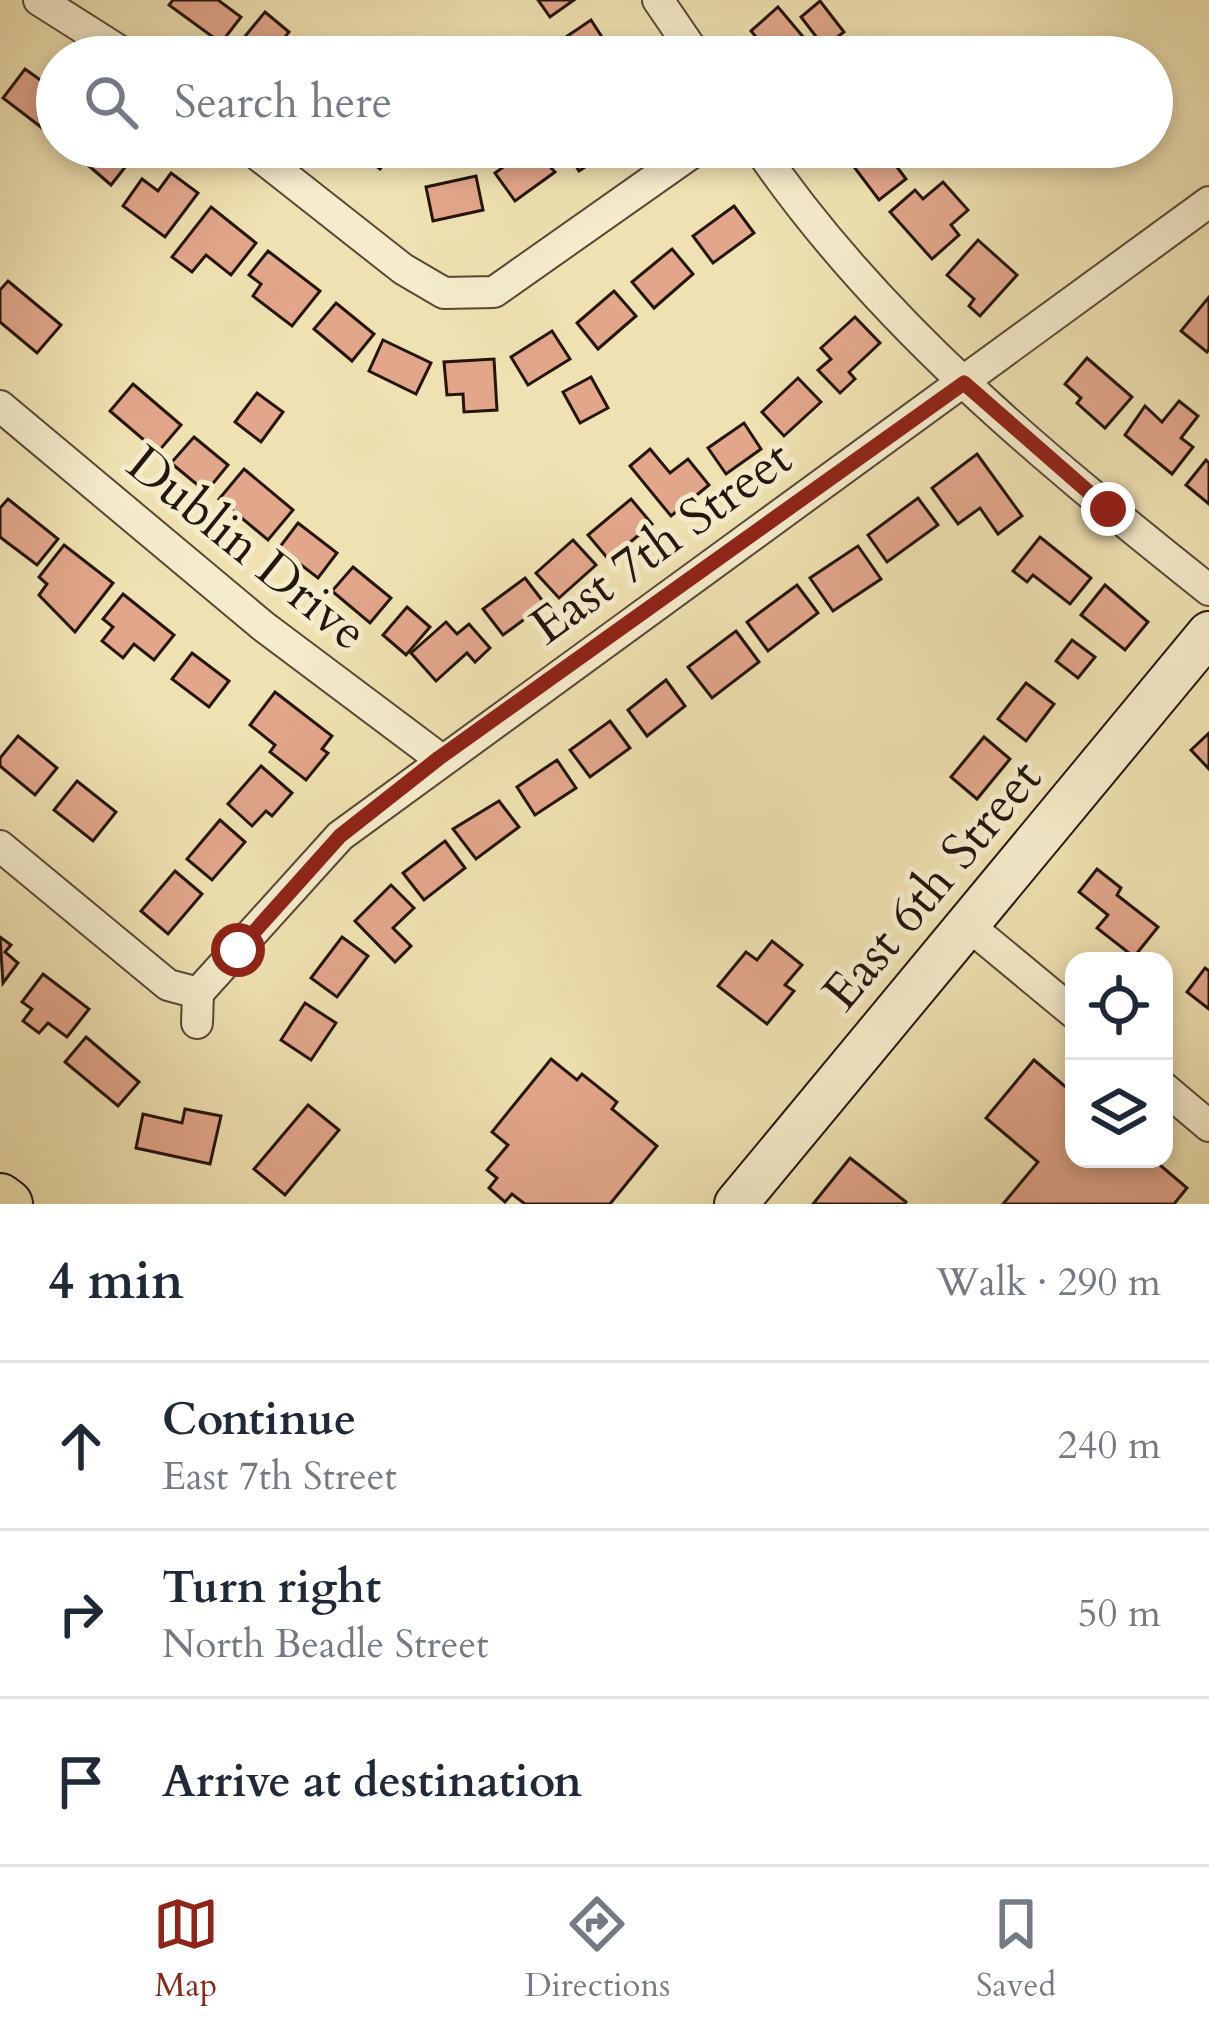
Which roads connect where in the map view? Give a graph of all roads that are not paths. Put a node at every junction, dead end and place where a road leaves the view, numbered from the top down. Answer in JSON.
{"nodes":[{"id":1,"x":39,"y":0,"type":"edge"},
{"id":2,"x":658,"y":0,"type":"edge"},
{"id":3,"x":96,"y":36,"type":"edge"},
{"id":4,"x":683,"y":36,"type":"edge"},
{"id":5,"x":275,"y":168,"type":"edge"},
{"id":6,"x":670,"y":168,"type":"edge"},
{"id":7,"x":773,"y":168,"type":"edge"},
{"id":8,"x":1209,"y":202,"type":"edge"},
{"id":9,"x":964,"y":383,"type":"junction"},
{"id":10,"x":0,"y":406,"type":"edge"},
{"id":11,"x":1209,"y":590,"type":"edge"},
{"id":12,"x":1209,"y":633,"type":"edge"},
{"id":13,"x":439,"y":758,"type":"junction"},
{"id":14,"x":0,"y":846,"type":"edge"},
{"id":15,"x":969,"y":926,"type":"junction"},
{"id":16,"x":1065,"y":1006,"type":"edge"},
{"id":17,"x":1173,"y":1096,"type":"edge"},
{"id":18,"x":1209,"y":1126,"type":"edge"},
{"id":19,"x":0,"y":1198,"type":"edge"},
{"id":20,"x":8,"y":1204,"type":"edge"},
{"id":21,"x":736,"y":1204,"type":"edge"}],
"edges":[{"from":1,"to":3,"type":"street"},
{"from":2,"to":4,"type":"street"},
{"from":5,"to":6,"type":"street"},
{"from":7,"to":9,"type":"street"},
{"from":8,"to":9,"type":"street","name":"East 7th Street"},
{"from":9,"to":11,"type":"street"},
{"from":9,"to":13,"type":"street","name":"East 7th Street"},
{"from":10,"to":13,"type":"street","name":"Dublin Drive"},
{"from":12,"to":15,"type":"main road","name":"East 6th Street"},
{"from":13,"to":14,"type":"street","name":"East 7th Street"},
{"from":15,"to":16,"type":"street"},
{"from":15,"to":21,"type":"main road","name":"East 6th Street"},
{"from":17,"to":18,"type":"street"},
{"from":19,"to":20,"type":"main road"}]}
